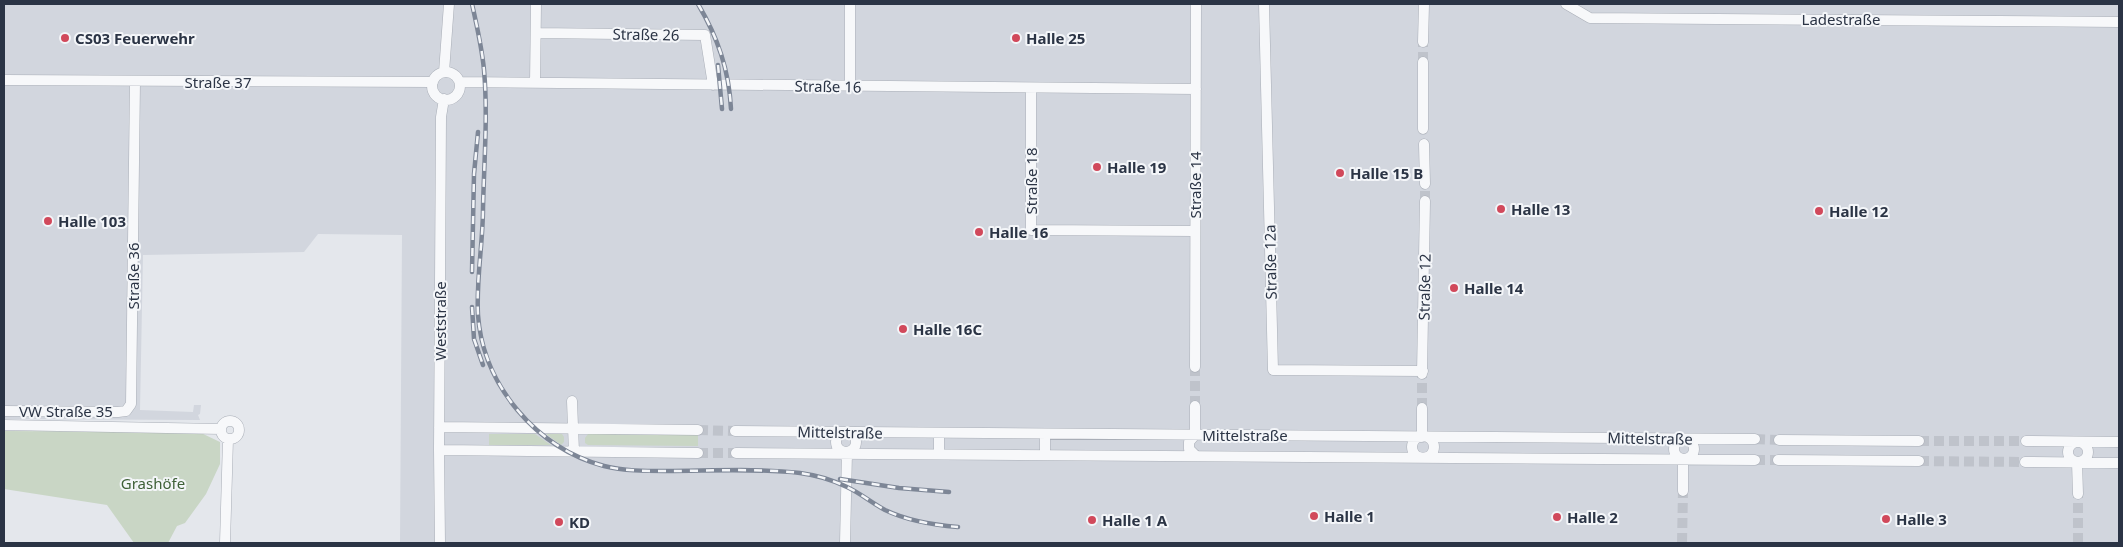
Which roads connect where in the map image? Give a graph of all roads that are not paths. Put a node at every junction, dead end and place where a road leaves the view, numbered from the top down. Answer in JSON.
{"nodes":[{"id":1,"x":449,"y":4,"type":"edge"},
{"id":2,"x":536,"y":4,"type":"edge"},
{"id":3,"x":850,"y":4,"type":"edge"},
{"id":4,"x":1196,"y":4,"type":"edge"},
{"id":5,"x":1264,"y":4,"type":"edge"},
{"id":6,"x":1424,"y":4,"type":"edge"},
{"id":7,"x":1566,"y":4,"type":"edge"},
{"id":8,"x":2119,"y":22,"type":"edge"},
{"id":9,"x":536,"y":33,"type":"junction"},
{"id":10,"x":1423,"y":42,"type":"tunnel mouth"},
{"id":11,"x":1423,"y":62,"type":"tunnel mouth"},
{"id":12,"x":444,"y":72,"type":"junction"},
{"id":13,"x":4,"y":80,"type":"edge"},
{"id":14,"x":135,"y":82,"type":"junction"},
{"id":15,"x":433,"y":82,"type":"junction"},
{"id":16,"x":460,"y":82,"type":"junction"},
{"id":17,"x":535,"y":83,"type":"junction"},
{"id":18,"x":713,"y":85,"type":"junction"},
{"id":19,"x":850,"y":86,"type":"junction"},
{"id":20,"x":1031,"y":88,"type":"junction"},
{"id":21,"x":1196,"y":89,"type":"junction"},
{"id":22,"x":444,"y":99,"type":"junction"},
{"id":23,"x":1423,"y":129,"type":"dead end"},
{"id":24,"x":1424,"y":144,"type":"dead end"},
{"id":25,"x":1425,"y":184,"type":"tunnel mouth"},
{"id":26,"x":1425,"y":201,"type":"tunnel mouth"},
{"id":27,"x":1195,"y":232,"type":"junction"},
{"id":28,"x":1195,"y":367,"type":"tunnel mouth"},
{"id":29,"x":1422,"y":372,"type":"joint"},
{"id":30,"x":572,"y":401,"type":"dead end"},
{"id":31,"x":1195,"y":406,"type":"tunnel mouth"},
{"id":32,"x":1422,"y":408,"type":"tunnel mouth"},
{"id":33,"x":128,"y":409,"type":"joint"},
{"id":34,"x":4,"y":411,"type":"edge"},
{"id":35,"x":4,"y":425,"type":"edge"},
{"id":36,"x":439,"y":427,"type":"junction"},
{"id":37,"x":221,"y":429,"type":"junction"},
{"id":38,"x":574,"y":429,"type":"junction"},
{"id":39,"x":698,"y":430,"type":"tunnel mouth"},
{"id":40,"x":735,"y":431,"type":"tunnel mouth"},
{"id":41,"x":845,"y":432,"type":"junction"},
{"id":42,"x":939,"y":433,"type":"junction"},
{"id":43,"x":1045,"y":434,"type":"junction"},
{"id":44,"x":1195,"y":435,"type":"junction"},
{"id":45,"x":1206,"y":435,"type":"junction"},
{"id":46,"x":1422,"y":436,"type":"junction"},
{"id":47,"x":228,"y":439,"type":"junction"},
{"id":48,"x":1684,"y":439,"type":"junction"},
{"id":49,"x":1755,"y":439,"type":"tunnel mouth"},
{"id":50,"x":1779,"y":440,"type":"tunnel mouth"},
{"id":51,"x":1920,"y":441,"type":"tunnel mouth"},
{"id":52,"x":2026,"y":441,"type":"tunnel mouth"},
{"id":53,"x":2078,"y":442,"type":"junction"},
{"id":54,"x":2119,"y":442,"type":"edge"},
{"id":55,"x":439,"y":450,"type":"junction"},
{"id":56,"x":574,"y":452,"type":"junction"},
{"id":57,"x":847,"y":452,"type":"junction"},
{"id":58,"x":698,"y":453,"type":"tunnel mouth"},
{"id":59,"x":736,"y":453,"type":"tunnel mouth"},
{"id":60,"x":939,"y":453,"type":"junction"},
{"id":61,"x":1045,"y":454,"type":"junction"},
{"id":62,"x":1200,"y":455,"type":"junction"},
{"id":63,"x":1422,"y":457,"type":"junction"},
{"id":64,"x":1683,"y":459,"type":"junction"},
{"id":65,"x":1755,"y":460,"type":"tunnel mouth"},
{"id":66,"x":1778,"y":460,"type":"tunnel mouth"},
{"id":67,"x":1919,"y":461,"type":"tunnel mouth"},
{"id":68,"x":2025,"y":462,"type":"tunnel mouth"},
{"id":69,"x":2077,"y":462,"type":"junction"},
{"id":70,"x":2119,"y":463,"type":"edge"},
{"id":71,"x":1683,"y":491,"type":"tunnel mouth"},
{"id":72,"x":2078,"y":494,"type":"tunnel mouth"},
{"id":73,"x":225,"y":543,"type":"edge"},
{"id":74,"x":440,"y":543,"type":"edge"},
{"id":75,"x":845,"y":543,"type":"edge"}],
"edges":[{"from":1,"to":12,"type":"street"},
{"from":2,"to":9,"type":"street"},
{"from":3,"to":19,"type":"street"},
{"from":4,"to":21,"type":"street","name":"Straße 14"},
{"from":5,"to":29,"type":"street","name":"Straße 12a"},
{"from":6,"to":10,"type":"street"},
{"from":7,"to":8,"type":"street","name":"Ladestraße"},
{"from":9,"to":17,"type":"street"},
{"from":9,"to":18,"type":"street","name":"Straße 26"},
{"from":11,"to":23,"type":"street"},
{"from":12,"to":15,"type":"street"},
{"from":12,"to":16,"type":"street"},
{"from":13,"to":14,"type":"street","name":"Straße 37"},
{"from":14,"to":15,"type":"street","name":"Straße 37"},
{"from":14,"to":33,"type":"street","name":"Straße 36"},
{"from":15,"to":22,"type":"street"},
{"from":16,"to":17,"type":"street","name":"Straße 16"},
{"from":16,"to":22,"type":"street"},
{"from":17,"to":18,"type":"street","name":"Straße 16"},
{"from":18,"to":19,"type":"street","name":"Straße 16"},
{"from":19,"to":20,"type":"street","name":"Straße 16"},
{"from":20,"to":21,"type":"street","name":"Straße 16"},
{"from":20,"to":27,"type":"street","name":"Straße 18"},
{"from":21,"to":27,"type":"street","name":"Straße 14"},
{"from":22,"to":36,"type":"street","name":"Weststraße"},
{"from":24,"to":25,"type":"street"},
{"from":26,"to":29,"type":"street","name":"Straße 12"},
{"from":27,"to":28,"type":"street","name":"Straße 14"},
{"from":30,"to":38,"type":"street"},
{"from":31,"to":44,"type":"street"},
{"from":32,"to":46,"type":"street"},
{"from":33,"to":34,"type":"street","name":"VW Straße 35"},
{"from":35,"to":37,"type":"street"},
{"from":36,"to":38,"type":"street"},
{"from":36,"to":55,"type":"street","name":"Weststraße"},
{"from":37,"to":47,"type":"street"},
{"from":37,"to":47,"type":"street"},
{"from":38,"to":39,"type":"street"},
{"from":38,"to":56,"type":"street"},
{"from":40,"to":41,"type":"street","name":"Mittelstraße"},
{"from":41,"to":42,"type":"street","name":"Mittelstraße"},
{"from":41,"to":57,"type":"street"},
{"from":42,"to":43,"type":"street","name":"Mittelstraße"},
{"from":42,"to":60,"type":"street"},
{"from":43,"to":44,"type":"street","name":"Mittelstraße"},
{"from":43,"to":61,"type":"street"},
{"from":44,"to":45,"type":"street","name":"Mittelstraße"},
{"from":44,"to":62,"type":"street"},
{"from":45,"to":46,"type":"street","name":"Mittelstraße"},
{"from":45,"to":62,"type":"street"},
{"from":46,"to":48,"type":"street","name":"Mittelstraße"},
{"from":46,"to":63,"type":"street"},
{"from":46,"to":63,"type":"street"},
{"from":47,"to":73,"type":"street"},
{"from":48,"to":49,"type":"street","name":"Mittelstraße"},
{"from":48,"to":64,"type":"street"},
{"from":50,"to":51,"type":"street"},
{"from":52,"to":53,"type":"street"},
{"from":53,"to":54,"type":"street"},
{"from":53,"to":69,"type":"street"},
{"from":55,"to":56,"type":"street"},
{"from":55,"to":74,"type":"street","name":"Weststraße"},
{"from":56,"to":58,"type":"street"},
{"from":57,"to":59,"type":"street","name":"Mittelstraße"},
{"from":57,"to":60,"type":"street","name":"Mittelstraße"},
{"from":57,"to":75,"type":"street"},
{"from":60,"to":61,"type":"street","name":"Mittelstraße"},
{"from":61,"to":62,"type":"street","name":"Mittelstraße"},
{"from":62,"to":63,"type":"street","name":"Mittelstraße"},
{"from":63,"to":64,"type":"street","name":"Mittelstraße"},
{"from":64,"to":65,"type":"street","name":"Mittelstraße"},
{"from":64,"to":71,"type":"street"},
{"from":66,"to":67,"type":"street"},
{"from":68,"to":69,"type":"street"},
{"from":69,"to":70,"type":"street"},
{"from":69,"to":72,"type":"street"}]}
